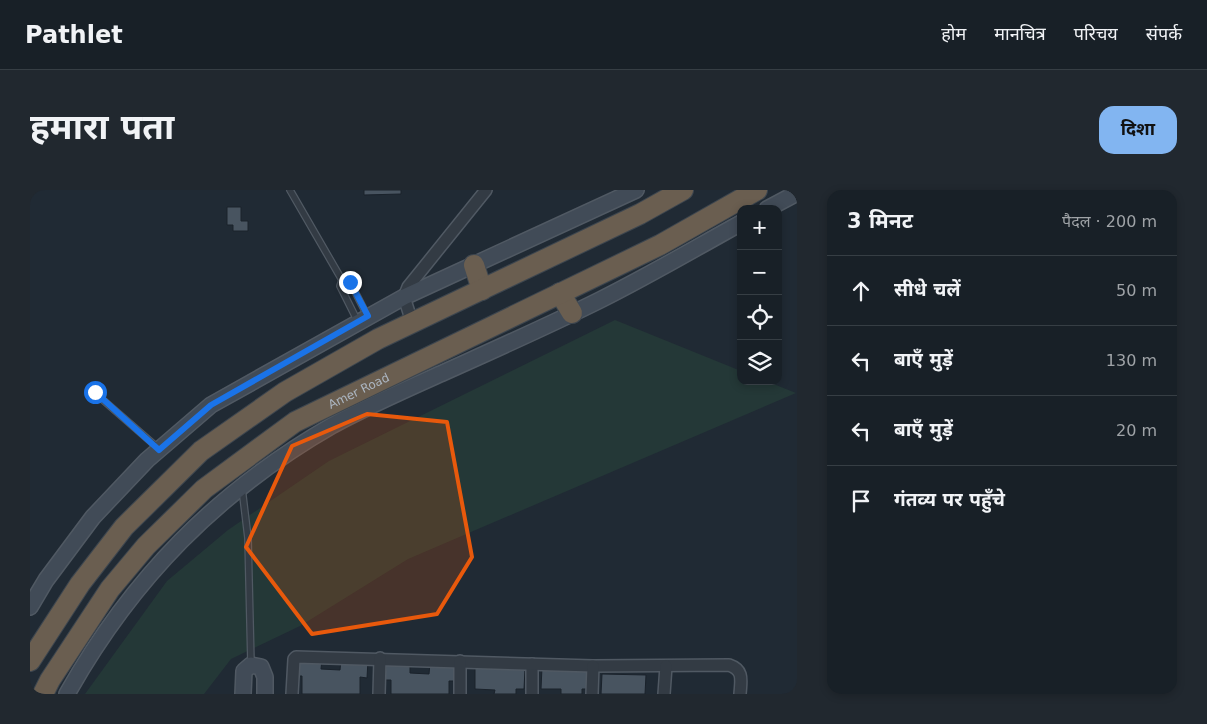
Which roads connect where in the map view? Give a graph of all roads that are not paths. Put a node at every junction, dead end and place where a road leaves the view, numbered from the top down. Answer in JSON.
{"nodes":[{"id":1,"x":290,"y":190,"type":"edge"},
{"id":2,"x":473,"y":190,"type":"edge"},
{"id":3,"x":486,"y":190,"type":"edge"},
{"id":4,"x":636,"y":190,"type":"edge"},
{"id":5,"x":682,"y":190,"type":"edge"},
{"id":6,"x":757,"y":190,"type":"edge"},
{"id":7,"x":797,"y":192,"type":"edge"},
{"id":8,"x":474,"y":204,"type":"junction"},
{"id":9,"x":774,"y":205,"type":"edge"},
{"id":10,"x":737,"y":225,"type":"edge"},
{"id":11,"x":474,"y":265,"type":"junction"},
{"id":12,"x":342,"y":280,"type":"junction"},
{"id":13,"x":482,"y":290,"type":"junction"},
{"id":14,"x":560,"y":293,"type":"junction"},
{"id":15,"x":404,"y":297,"type":"junction"},
{"id":16,"x":572,"y":313,"type":"junction"},
{"id":17,"x":363,"y":319,"type":"junction"},
{"id":18,"x":412,"y":322,"type":"junction"},
{"id":19,"x":95,"y":392,"type":"dead end"},
{"id":20,"x":159,"y":450,"type":"junction"},
{"id":21,"x":242,"y":486,"type":"junction"},
{"id":22,"x":30,"y":607,"type":"edge"},
{"id":23,"x":380,"y":658,"type":"junction"},
{"id":24,"x":30,"y":661,"type":"edge"},
{"id":25,"x":460,"y":661,"type":"junction"},
{"id":26,"x":532,"y":664,"type":"junction"},
{"id":27,"x":251,"y":665,"type":"junction"},
{"id":28,"x":593,"y":666,"type":"junction"},
{"id":29,"x":666,"y":666,"type":"junction"},
{"id":30,"x":43,"y":694,"type":"edge"},
{"id":31,"x":67,"y":694,"type":"edge"},
{"id":32,"x":244,"y":694,"type":"edge"},
{"id":33,"x":265,"y":694,"type":"edge"},
{"id":34,"x":292,"y":694,"type":"edge"},
{"id":35,"x":380,"y":694,"type":"edge"},
{"id":36,"x":460,"y":694,"type":"edge"},
{"id":37,"x":532,"y":694,"type":"edge"},
{"id":38,"x":592,"y":694,"type":"edge"},
{"id":39,"x":664,"y":694,"type":"edge"},
{"id":40,"x":740,"y":694,"type":"edge"}],
"edges":[{"from":1,"to":12,"type":"lane"},
{"from":2,"to":8,"type":"street"},
{"from":3,"to":8,"type":"street"},
{"from":4,"to":11,"type":"street"},
{"from":5,"to":13,"type":"highway"},
{"from":6,"to":14,"type":"highway","name":"Amer Road"},
{"from":7,"to":9,"type":"street"},
{"from":8,"to":15,"type":"street"},
{"from":10,"to":16,"type":"street"},
{"from":11,"to":13,"type":"highway"},
{"from":11,"to":15,"type":"street"},
{"from":12,"to":17,"type":"lane"},
{"from":12,"to":17,"type":"lane"},
{"from":13,"to":18,"type":"highway"},
{"from":14,"to":16,"type":"highway"},
{"from":14,"to":30,"type":"highway","name":"Amer Road"},
{"from":15,"to":17,"type":"street"},
{"from":15,"to":18,"type":"street"},
{"from":16,"to":21,"type":"street"},
{"from":17,"to":20,"type":"street"},
{"from":18,"to":24,"type":"highway"},
{"from":19,"to":20,"type":"lane"},
{"from":20,"to":22,"type":"street"},
{"from":21,"to":27,"type":"lane"},
{"from":21,"to":31,"type":"street"},
{"from":23,"to":25,"type":"street"},
{"from":23,"to":34,"type":"street"},
{"from":23,"to":35,"type":"street"},
{"from":25,"to":26,"type":"street"},
{"from":25,"to":36,"type":"street"},
{"from":26,"to":28,"type":"street"},
{"from":26,"to":37,"type":"street"},
{"from":27,"to":32,"type":"street"},
{"from":27,"to":33,"type":"street"},
{"from":28,"to":29,"type":"street"},
{"from":28,"to":38,"type":"street"},
{"from":29,"to":39,"type":"street"},
{"from":29,"to":40,"type":"street"}]}
